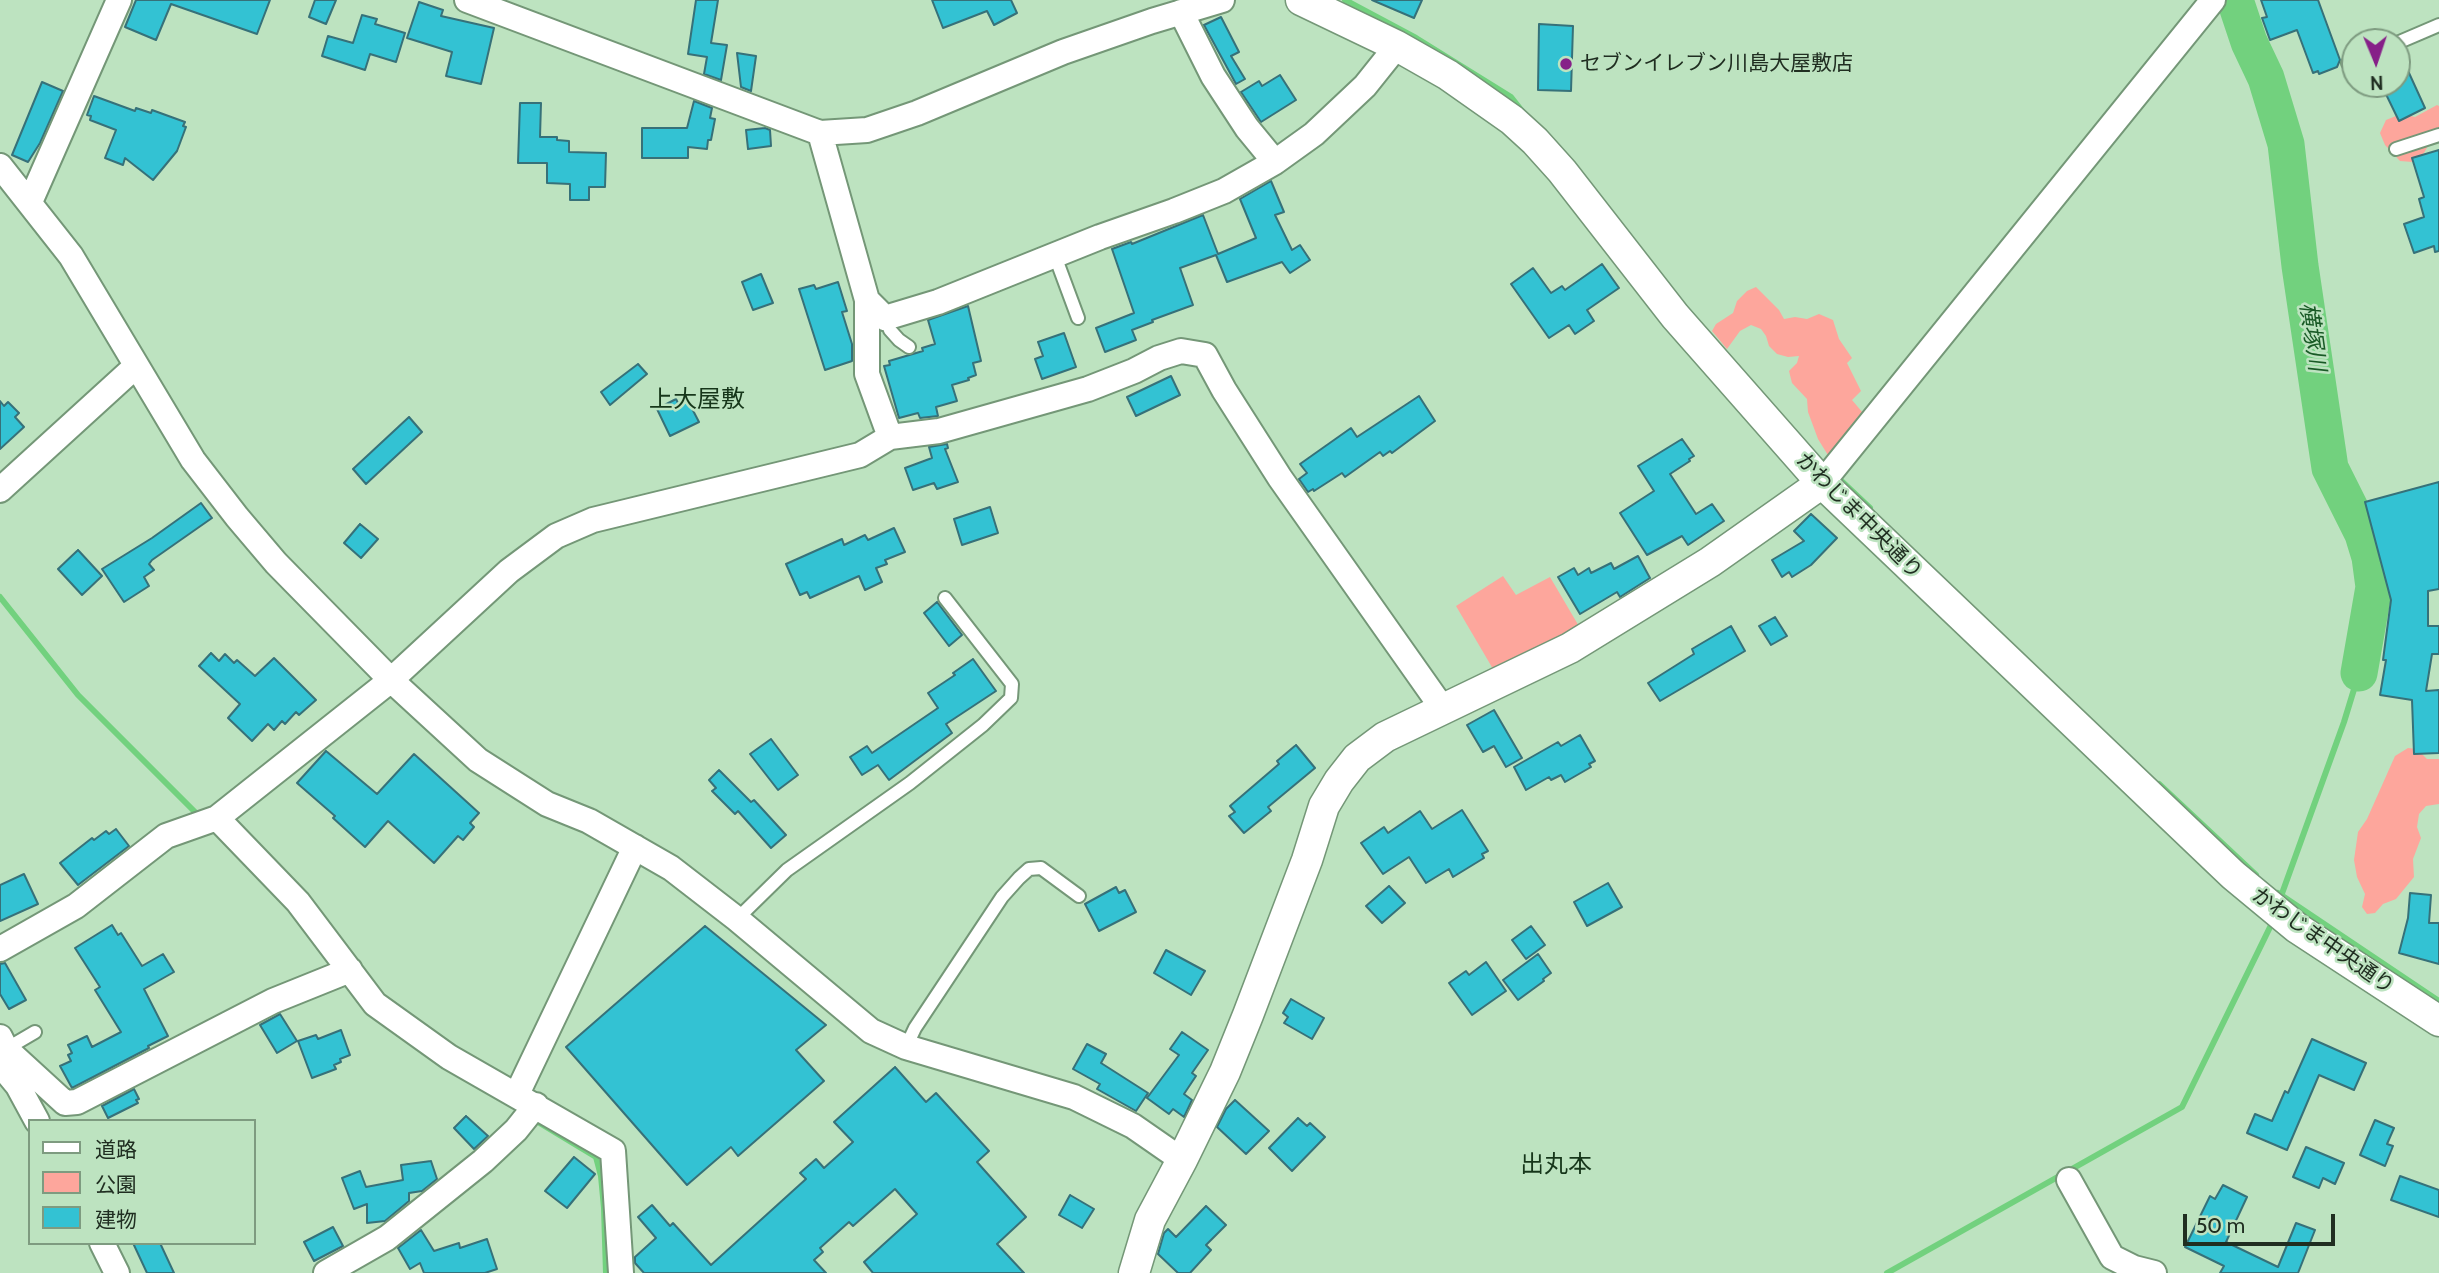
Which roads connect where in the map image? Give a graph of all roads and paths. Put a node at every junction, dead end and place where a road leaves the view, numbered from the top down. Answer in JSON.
{"nodes":[{"id":1,"x":119,"y":0,"type":"edge"},
{"id":2,"x":467,"y":0,"type":"edge"},
{"id":3,"x":1222,"y":0,"type":"edge"},
{"id":4,"x":1301,"y":0,"type":"edge"},
{"id":5,"x":2213,"y":0,"type":"edge"},
{"id":6,"x":1181,"y":12,"type":"junction"},
{"id":7,"x":2439,"y":24,"type":"edge"},
{"id":8,"x":2411,"y":37,"type":"edge"},
{"id":9,"x":1397,"y":46,"type":"junction"},
{"id":10,"x":820,"y":133,"type":"junction"},
{"id":11,"x":2439,"y":135,"type":"edge"},
{"id":12,"x":2396,"y":149,"type":"dead end"},
{"id":13,"x":1275,"y":162,"type":"junction"},
{"id":14,"x":0,"y":166,"type":"edge"},
{"id":15,"x":30,"y":202,"type":"junction"},
{"id":16,"x":1055,"y":256,"type":"junction"},
{"id":17,"x":867,"y":300,"type":"junction"},
{"id":18,"x":885,"y":318,"type":"junction"},
{"id":19,"x":1078,"y":318,"type":"dead end"},
{"id":20,"x":909,"y":347,"type":"dead end"},
{"id":21,"x":136,"y":366,"type":"junction"},
{"id":22,"x":890,"y":437,"type":"junction"},
{"id":23,"x":1822,"y":483,"type":"junction"},
{"id":24,"x":0,"y":490,"type":"edge"},
{"id":25,"x":945,"y":598,"type":"dead end"},
{"id":26,"x":391,"y":680,"type":"junction"},
{"id":27,"x":1443,"y":709,"type":"junction"},
{"id":28,"x":218,"y":818,"type":"junction"},
{"id":29,"x":635,"y":847,"type":"junction"},
{"id":30,"x":1079,"y":896,"type":"dead end"},
{"id":31,"x":737,"y":919,"type":"junction"},
{"id":32,"x":0,"y":949,"type":"edge"},
{"id":33,"x":350,"y":970,"type":"junction"},
{"id":34,"x":2439,"y":1021,"type":"edge"},
{"id":35,"x":36,"y":1032,"type":"dead end"},
{"id":36,"x":906,"y":1047,"type":"junction"},
{"id":37,"x":2,"y":1050,"type":"edge"},
{"id":38,"x":526,"y":1100,"type":"junction"},
{"id":39,"x":36,"y":1119,"type":"edge"},
{"id":40,"x":1182,"y":1160,"type":"junction"},
{"id":41,"x":2069,"y":1180,"type":"dead end"},
{"id":42,"x":103,"y":1245,"type":"edge"},
{"id":43,"x":1139,"y":1271,"type":"edge"},
{"id":44,"x":117,"y":1273,"type":"edge"},
{"id":45,"x":326,"y":1273,"type":"edge"},
{"id":46,"x":621,"y":1273,"type":"edge"},
{"id":47,"x":2154,"y":1273,"type":"edge"}],
"edges":[{"from":1,"to":15,"type":"street"},
{"from":2,"to":10,"type":"street"},
{"from":3,"to":6,"type":"street"},
{"from":4,"to":9,"type":"street","name":"かわじま中央通り"},
{"from":5,"to":23,"type":"street"},
{"from":6,"to":10,"type":"street"},
{"from":6,"to":13,"type":"street"},
{"from":7,"to":8,"type":"lane"},
{"from":9,"to":13,"type":"street"},
{"from":9,"to":23,"type":"street","name":"かわじま中央通り"},
{"from":10,"to":17,"type":"street"},
{"from":11,"to":12,"type":"lane"},
{"from":13,"to":16,"type":"street"},
{"from":14,"to":15,"type":"street"},
{"from":15,"to":21,"type":"street"},
{"from":16,"to":18,"type":"street"},
{"from":16,"to":19,"type":"lane"},
{"from":17,"to":18,"type":"street"},
{"from":17,"to":22,"type":"street"},
{"from":18,"to":20,"type":"lane"},
{"from":21,"to":24,"type":"street"},
{"from":21,"to":26,"type":"street"},
{"from":22,"to":26,"type":"street"},
{"from":22,"to":27,"type":"street"},
{"from":23,"to":27,"type":"street"},
{"from":23,"to":34,"type":"street","name":"かわじま中央通り"},
{"from":25,"to":31,"type":"lane"},
{"from":26,"to":28,"type":"street"},
{"from":26,"to":29,"type":"street"},
{"from":27,"to":40,"type":"street"},
{"from":28,"to":32,"type":"street"},
{"from":28,"to":33,"type":"street"},
{"from":29,"to":31,"type":"street"},
{"from":29,"to":38,"type":"street"},
{"from":30,"to":36,"type":"lane"},
{"from":31,"to":36,"type":"street"},
{"from":33,"to":37,"type":"street"},
{"from":33,"to":38,"type":"street"},
{"from":35,"to":37,"type":"lane"},
{"from":36,"to":40,"type":"street"},
{"from":37,"to":39,"type":"street"},
{"from":38,"to":45,"type":"street"},
{"from":38,"to":46,"type":"street"},
{"from":40,"to":43,"type":"street"},
{"from":41,"to":47,"type":"street"},
{"from":42,"to":44,"type":"street"}]}
